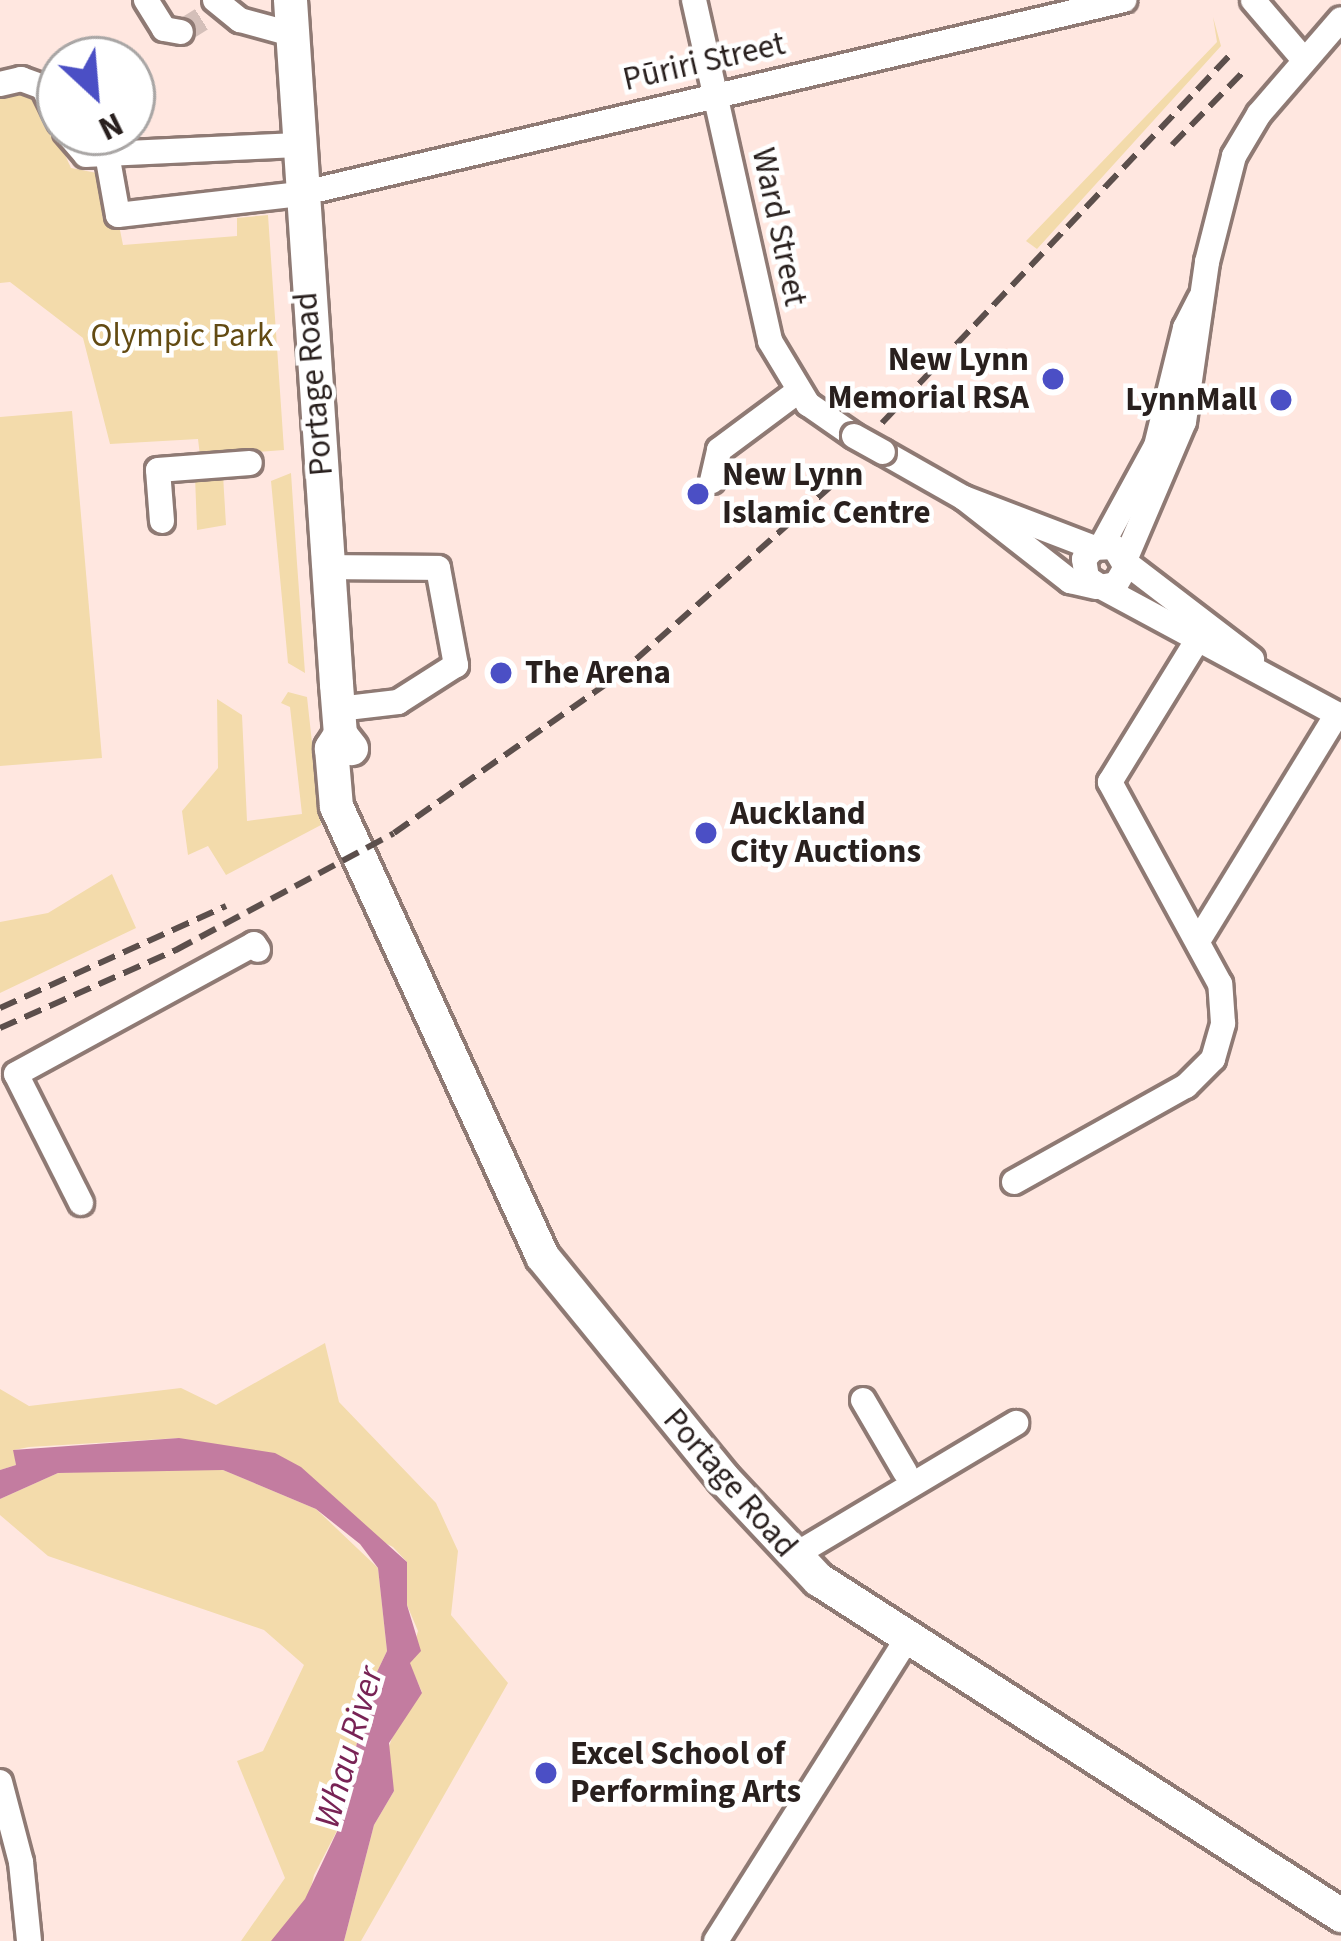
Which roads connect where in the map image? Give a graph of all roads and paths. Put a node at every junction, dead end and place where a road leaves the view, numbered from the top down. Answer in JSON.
{"nodes":[{"id":1,"x":146,"y":0,"type":"edge"},
{"id":2,"x":277,"y":0,"type":"edge"},
{"id":3,"x":694,"y":0,"type":"edge"},
{"id":4,"x":1124,"y":0,"type":"edge"},
{"id":5,"x":1252,"y":0,"type":"edge"},
{"id":6,"x":214,"y":8,"type":"tunnel mouth"},
{"id":7,"x":1038,"y":9,"type":"edge"},
{"id":8,"x":289,"y":16,"type":"edge"},
{"id":9,"x":1341,"y":19,"type":"edge"},
{"id":10,"x":181,"y":32,"type":"dead end"},
{"id":11,"x":1304,"y":60,"type":"junction"},
{"id":12,"x":0,"y":84,"type":"edge"},
{"id":13,"x":36,"y":84,"type":"edge"},
{"id":14,"x":715,"y":92,"type":"junction"},
{"id":15,"x":296,"y":145,"type":"junction"},
{"id":16,"x":156,"y":152,"type":"edge"},
{"id":17,"x":96,"y":156,"type":"edge"},
{"id":18,"x":300,"y":194,"type":"junction"},
{"id":19,"x":797,"y":392,"type":"junction"},
{"id":20,"x":1169,"y":459,"type":"junction"},
{"id":21,"x":250,"y":463,"type":"dead end"},
{"id":22,"x":712,"y":481,"type":"dead end"},
{"id":23,"x":964,"y":498,"type":"junction"},
{"id":24,"x":162,"y":521,"type":"dead end"},
{"id":25,"x":1098,"y":546,"type":"junction"},
{"id":26,"x":1125,"y":561,"type":"junction"},
{"id":27,"x":328,"y":567,"type":"junction"},
{"id":28,"x":1100,"y":587,"type":"junction"},
{"id":29,"x":1195,"y":644,"type":"junction"},
{"id":30,"x":1290,"y":688,"type":"junction"},
{"id":31,"x":1339,"y":715,"type":"edge"},
{"id":32,"x":339,"y":722,"type":"junction"},
{"id":33,"x":1198,"y":941,"type":"junction"},
{"id":34,"x":258,"y":950,"type":"dead end"},
{"id":35,"x":1014,"y":1182,"type":"dead end"},
{"id":36,"x":81,"y":1203,"type":"dead end"},
{"id":37,"x":863,"y":1400,"type":"dead end"},
{"id":38,"x":1016,"y":1423,"type":"dead end"},
{"id":39,"x":985,"y":1424,"type":"dead end"},
{"id":40,"x":905,"y":1472,"type":"junction"},
{"id":41,"x":788,"y":1550,"type":"junction"},
{"id":42,"x":907,"y":1639,"type":"junction"},
{"id":43,"x":0,"y":1782,"type":"edge"},
{"id":44,"x":1341,"y":1916,"type":"edge"},
{"id":45,"x":29,"y":1941,"type":"edge"},
{"id":46,"x":716,"y":1941,"type":"edge"}],
"edges":[{"from":1,"to":10,"type":"street"},
{"from":2,"to":8,"type":"main road","name":"Portage Road"},
{"from":3,"to":14,"type":"street","name":"Ward Street"},
{"from":4,"to":7,"type":"street","name":"Pūriri Street"},
{"from":5,"to":11,"type":"street"},
{"from":6,"to":8,"type":"street"},
{"from":7,"to":14,"type":"street","name":"Pūriri Street"},
{"from":8,"to":15,"type":"main road","name":"Portage Road"},
{"from":9,"to":11,"type":"street"},
{"from":11,"to":20,"type":"street"},
{"from":12,"to":13,"type":"street"},
{"from":14,"to":18,"type":"street","name":"Pūriri Street"},
{"from":14,"to":19,"type":"street","name":"Ward Street"},
{"from":15,"to":16,"type":"street"},
{"from":15,"to":18,"type":"main road","name":"Portage Road"},
{"from":17,"to":18,"type":"street","name":"Pūriri Street"},
{"from":18,"to":27,"type":"main road","name":"Portage Road"},
{"from":19,"to":22,"type":"street"},
{"from":19,"to":23,"type":"street","name":"Ward Street","bridge":true},
{"from":20,"to":25,"type":"street"},
{"from":20,"to":26,"type":"street"},
{"from":21,"to":24,"type":"street"},
{"from":23,"to":25,"type":"street"},
{"from":23,"to":28,"type":"street"},
{"from":25,"to":26,"type":"street"},
{"from":25,"to":28,"type":"street"},
{"from":26,"to":28,"type":"street"},
{"from":26,"to":30,"type":"street"},
{"from":27,"to":32,"type":"main road","name":"Portage Road"},
{"from":27,"to":32,"type":"street"},
{"from":28,"to":29,"type":"street"},
{"from":29,"to":30,"type":"street"},
{"from":29,"to":33,"type":"street"},
{"from":30,"to":31,"type":"street"},
{"from":31,"to":33,"type":"street"},
{"from":32,"to":41,"type":"main road","name":"Portage Road"},
{"from":33,"to":35,"type":"street"},
{"from":34,"to":36,"type":"street"},
{"from":37,"to":40,"type":"street"},
{"from":38,"to":41,"type":"street"},
{"from":39,"to":40,"type":"street"},
{"from":40,"to":41,"type":"street"},
{"from":41,"to":42,"type":"main road","name":"Portage Road"},
{"from":42,"to":44,"type":"main road","name":"Portage Road"},
{"from":42,"to":46,"type":"street"},
{"from":43,"to":45,"type":"street"}]}
